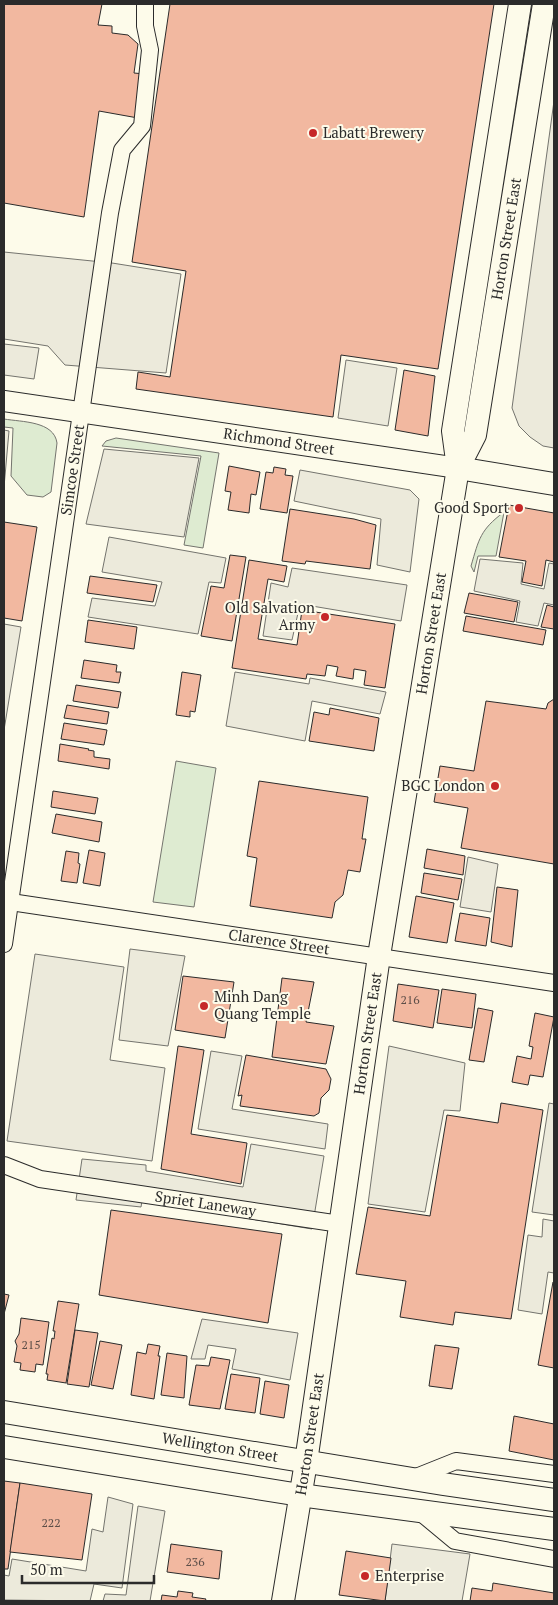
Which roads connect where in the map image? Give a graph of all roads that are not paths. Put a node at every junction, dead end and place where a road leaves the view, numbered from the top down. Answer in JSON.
{"nodes":[{"id":1,"x":145,"y":4,"type":"edge"},
{"id":2,"x":520,"y":4,"type":"edge"},
{"id":3,"x":547,"y":8,"type":"edge"},
{"id":4,"x":4,"y":401,"type":"edge"},
{"id":5,"x":82,"y":413,"type":"junction"},
{"id":6,"x":458,"y":468,"type":"junction"},
{"id":7,"x":554,"y":484,"type":"edge"},
{"id":8,"x":7,"y":902,"type":"edge"},
{"id":9,"x":4,"y":944,"type":"edge"},
{"id":10,"x":379,"y":956,"type":"junction"},
{"id":11,"x":554,"y":983,"type":"edge"},
{"id":12,"x":4,"y":1165,"type":"edge"},
{"id":13,"x":340,"y":1224,"type":"junction"},
{"id":14,"x":4,"y":1412,"type":"edge"},
{"id":15,"x":4,"y":1447,"type":"edge"},
{"id":16,"x":306,"y":1462,"type":"junction"},
{"id":17,"x":554,"y":1474,"type":"edge"},
{"id":18,"x":410,"y":1479,"type":"junction"},
{"id":19,"x":300,"y":1495,"type":"junction"},
{"id":20,"x":554,"y":1500,"type":"edge"},
{"id":21,"x":420,"y":1512,"type":"junction"},
{"id":22,"x":554,"y":1529,"type":"edge"},
{"id":23,"x":554,"y":1559,"type":"edge"},
{"id":24,"x":283,"y":1601,"type":"edge"}],
"edges":[{"from":1,"to":5,"type":"street","name":"Simcoe Street"},
{"from":2,"to":6,"type":"main road","name":"Horton Street East"},
{"from":3,"to":6,"type":"main road","name":"Horton Street East"},
{"from":4,"to":5,"type":"street","name":"Richmond Street"},
{"from":5,"to":6,"type":"street","name":"Richmond Street"},
{"from":5,"to":8,"type":"street","name":"Simcoe Street"},
{"from":6,"to":7,"type":"main road","name":"Richmond Street"},
{"from":6,"to":10,"type":"main road","name":"Horton Street East"},
{"from":8,"to":9,"type":"street","name":"Simcoe Street"},
{"from":8,"to":10,"type":"street","name":"Clarence Street"},
{"from":10,"to":11,"type":"street","name":"Clarence Street"},
{"from":10,"to":13,"type":"main road","name":"Horton Street East"},
{"from":12,"to":13,"type":"street","name":"Spriet Laneway"},
{"from":13,"to":16,"type":"main road","name":"Horton Street East"},
{"from":14,"to":16,"type":"main road","name":"Wellington Street"},
{"from":15,"to":19,"type":"main road"},
{"from":16,"to":18,"type":"main road","name":"Wellington Street"},
{"from":16,"to":19,"type":"main road","name":"Horton Street East"},
{"from":17,"to":18,"type":"street"},
{"from":18,"to":20,"type":"main road","name":"Wellington Street"},
{"from":19,"to":21,"type":"main road"},
{"from":19,"to":24,"type":"main road","name":"Horton Street East"},
{"from":21,"to":22,"type":"main road"},
{"from":21,"to":23,"type":"street"}]}
